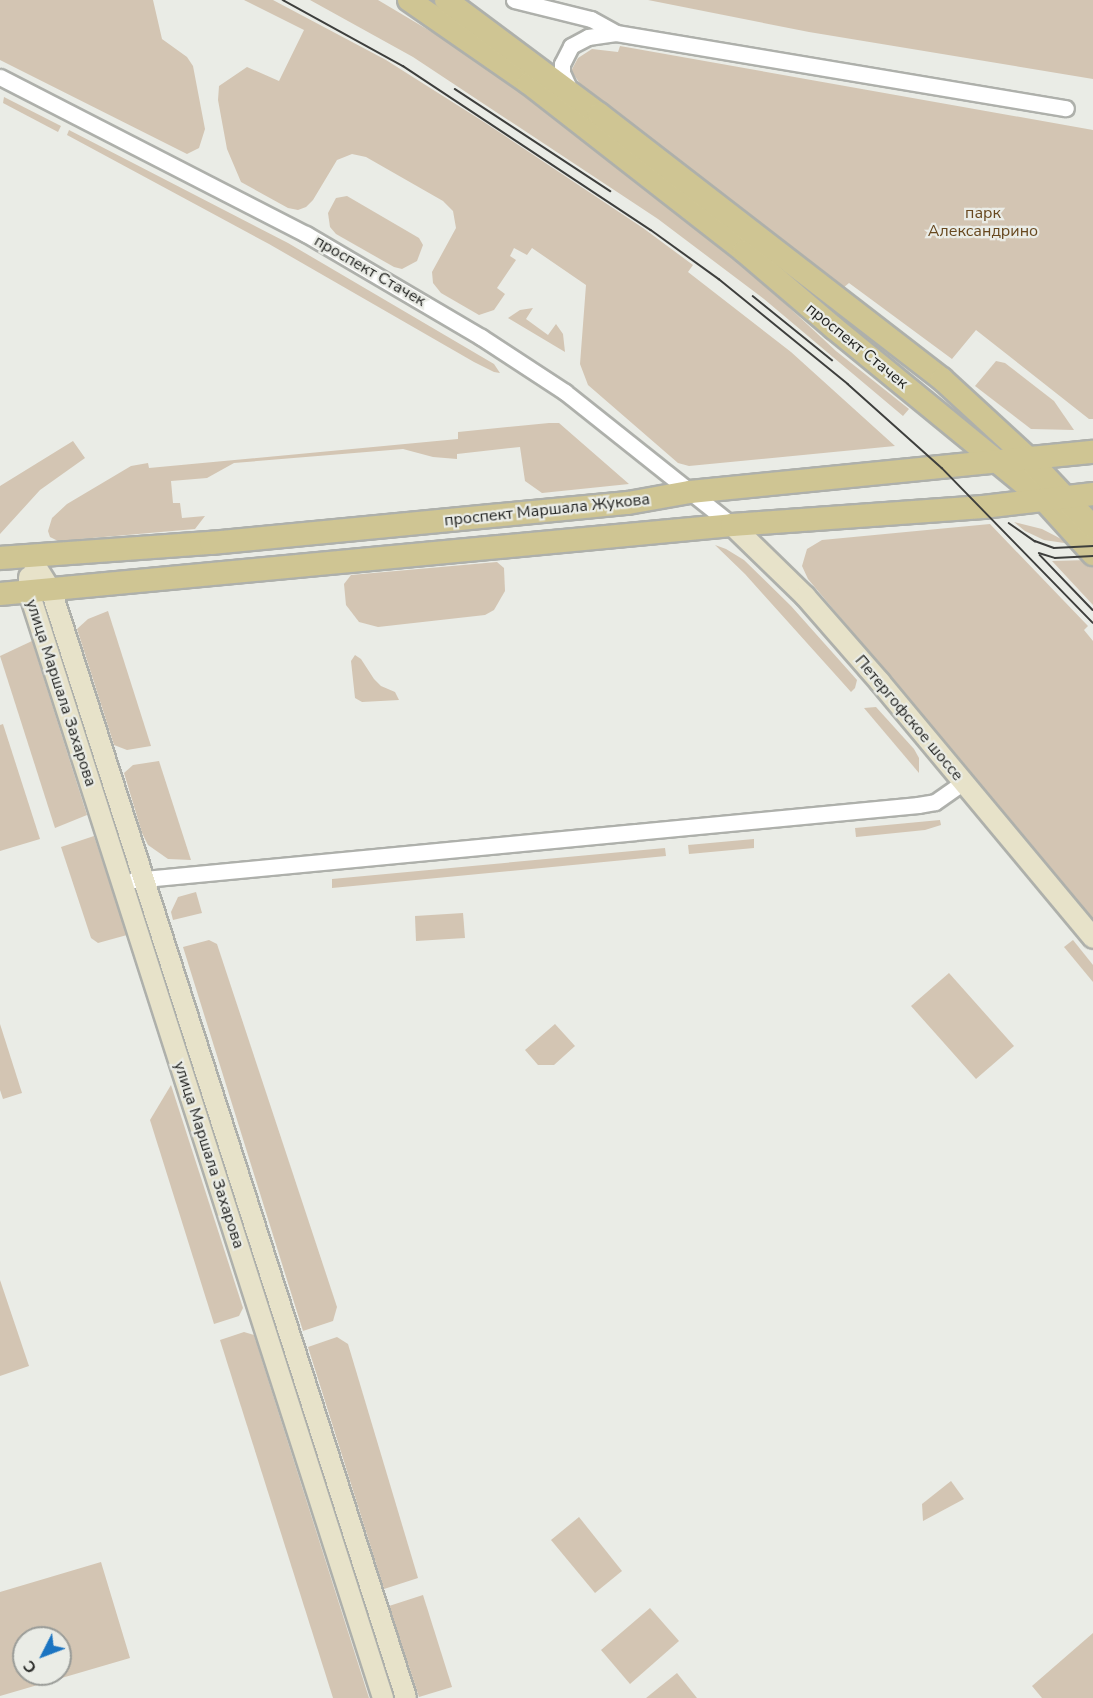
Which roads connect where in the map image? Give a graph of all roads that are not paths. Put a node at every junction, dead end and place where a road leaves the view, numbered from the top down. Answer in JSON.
{"nodes":[{"id":1,"x":409,"y":0,"type":"edge"},
{"id":2,"x":446,"y":0,"type":"edge"},
{"id":3,"x":514,"y":0,"type":"edge"},
{"id":4,"x":616,"y":33,"type":"junction"},
{"id":5,"x":0,"y":77,"type":"edge"},
{"id":6,"x":572,"y":94,"type":"junction"},
{"id":7,"x":1066,"y":108,"type":"dead end"},
{"id":8,"x":1093,"y":452,"type":"edge"},
{"id":9,"x":1028,"y":458,"type":"junction"},
{"id":10,"x":999,"y":461,"type":"junction"},
{"id":11,"x":690,"y":492,"type":"junction"},
{"id":12,"x":1093,"y":494,"type":"edge"},
{"id":13,"x":1067,"y":497,"type":"junction"},
{"id":14,"x":1044,"y":500,"type":"junction"},
{"id":15,"x":712,"y":509,"type":"joint"},
{"id":16,"x":732,"y":525,"type":"junction"},
{"id":17,"x":1093,"y":527,"type":"edge"},
{"id":18,"x":1093,"y":554,"type":"edge"},
{"id":19,"x":30,"y":557,"type":"junction"},
{"id":20,"x":0,"y":558,"type":"edge"},
{"id":21,"x":40,"y":591,"type":"junction"},
{"id":22,"x":0,"y":594,"type":"edge"},
{"id":23,"x":964,"y":782,"type":"junction"},
{"id":24,"x":143,"y":879,"type":"junction"},
{"id":25,"x":122,"y":881,"type":"junction"},
{"id":26,"x":1093,"y":938,"type":"edge"},
{"id":27,"x":383,"y":1698,"type":"edge"},
{"id":28,"x":406,"y":1698,"type":"edge"}],
"edges":[{"from":1,"to":10,"type":"main road","name":"проспект Стачек"},
{"from":2,"to":6,"type":"main road","name":"проспект Стачек"},
{"from":3,"to":4,"type":"street"},
{"from":4,"to":6,"type":"street"},
{"from":4,"to":7,"type":"street"},
{"from":5,"to":11,"type":"street","name":"проспект Стачек"},
{"from":6,"to":9,"type":"main road","name":"проспект Стачек"},
{"from":8,"to":9,"type":"main road","name":"проспект Маршала Жукова"},
{"from":9,"to":10,"type":"main road","name":"проспект Маршала Жукова"},
{"from":9,"to":13,"type":"main road","name":"проспект Стачек"},
{"from":10,"to":11,"type":"main road","name":"проспект Маршала Жукова"},
{"from":10,"to":14,"type":"main road","name":"проспект Стачек"},
{"from":11,"to":15,"type":"street","name":"проспект Стачек"},
{"from":11,"to":19,"type":"main road","name":"проспект Маршала Жукова"},
{"from":12,"to":13,"type":"main road","name":"проспект Маршала Жукова"},
{"from":13,"to":14,"type":"main road","name":"проспект Маршала Жукова"},
{"from":13,"to":17,"type":"main road"},
{"from":14,"to":16,"type":"main road","name":"проспект Маршала Жукова"},
{"from":14,"to":18,"type":"main road"},
{"from":15,"to":16,"type":"street","name":"Петергофское шоссе"},
{"from":16,"to":21,"type":"main road","name":"проспект Маршала Жукова"},
{"from":16,"to":23,"type":"street","name":"Петергофское шоссе"},
{"from":19,"to":20,"type":"main road","name":"проспект Маршала Жукова"},
{"from":19,"to":21,"type":"street","name":"улица Маршала Захарова"},
{"from":21,"to":22,"type":"main road","name":"проспект Маршала Жукова"},
{"from":21,"to":24,"type":"street","name":"улица Маршала Захарова"},
{"from":21,"to":25,"type":"street","name":"улица Маршала Захарова"},
{"from":23,"to":24,"type":"street"},
{"from":23,"to":26,"type":"street","name":"Петергофское шоссе"},
{"from":24,"to":25,"type":"street"},
{"from":24,"to":28,"type":"street","name":"улица Маршала Захарова"},
{"from":25,"to":27,"type":"street","name":"улица Маршала Захарова"}]}
